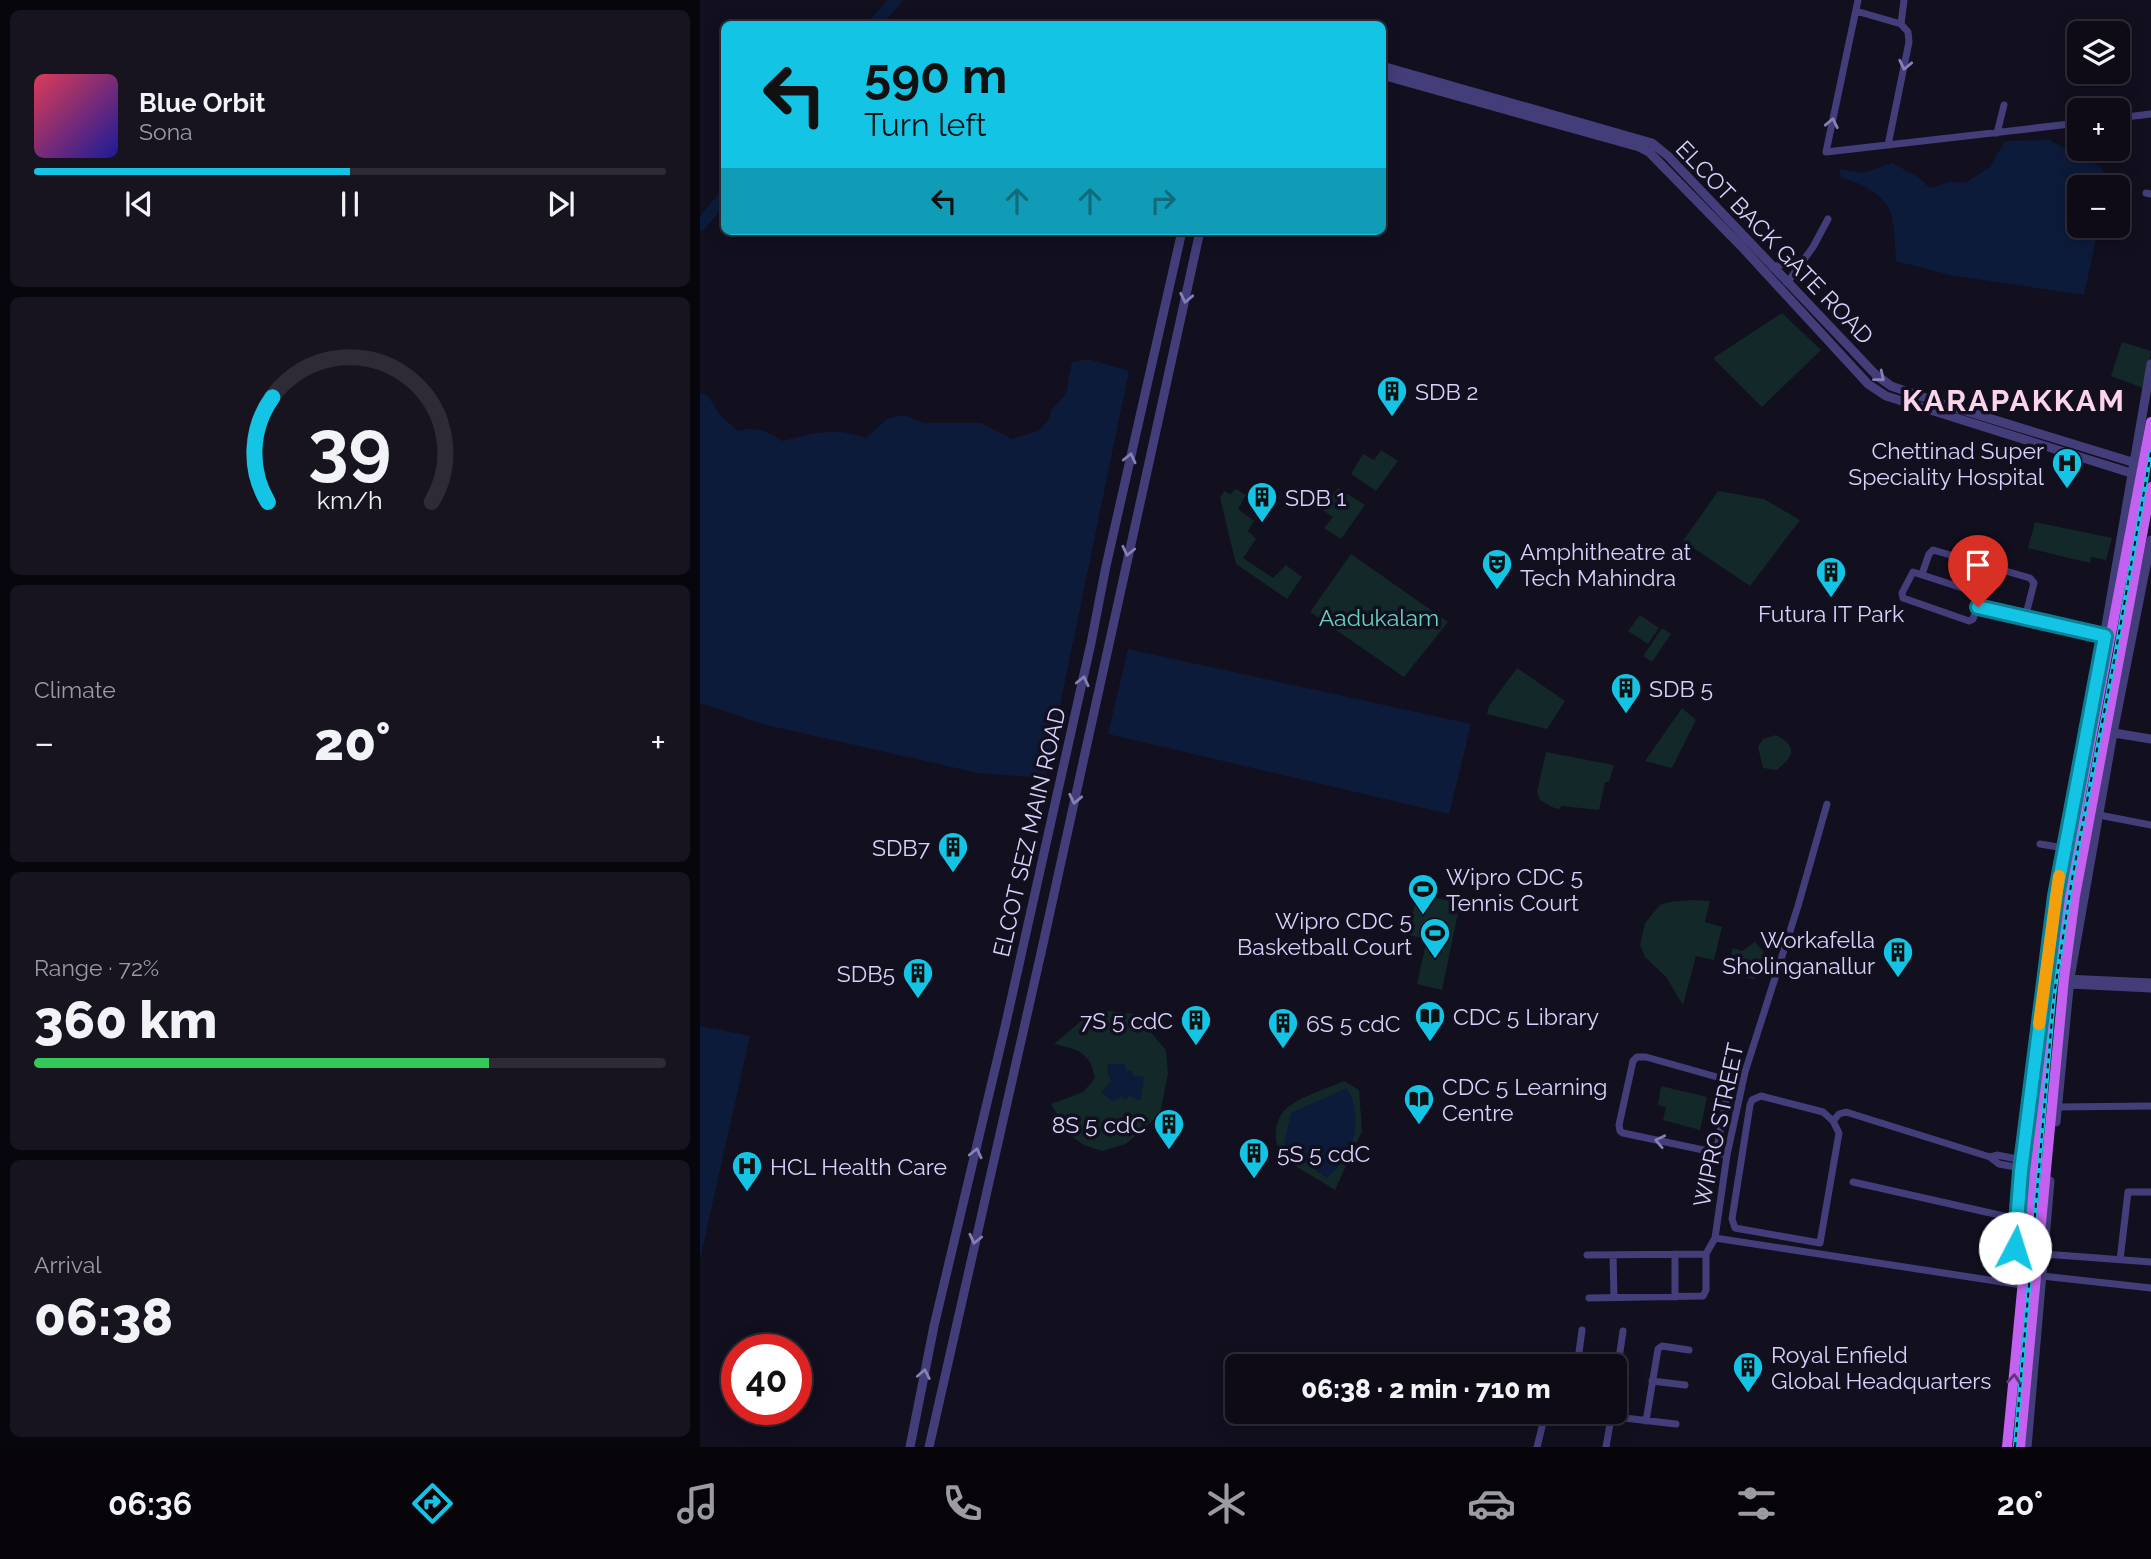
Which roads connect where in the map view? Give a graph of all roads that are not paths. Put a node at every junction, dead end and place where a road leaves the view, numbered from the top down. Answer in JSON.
{"nodes":[{"id":1,"x":1858,"y":0,"type":"edge"},
{"id":2,"x":1904,"y":0,"type":"edge"},
{"id":3,"x":1856,"y":11,"type":"junction"},
{"id":4,"x":1901,"y":24,"type":"junction"},
{"id":5,"x":1386,"y":67,"type":"edge"},
{"id":6,"x":1386,"y":76,"type":"edge"},
{"id":7,"x":2004,"y":105,"type":"dead end"},
{"id":8,"x":2151,"y":114,"type":"edge"},
{"id":9,"x":2130,"y":117,"type":"edge"},
{"id":10,"x":2067,"y":124,"type":"edge"},
{"id":11,"x":1997,"y":133,"type":"junction"},
{"id":12,"x":1619,"y":137,"type":"junction"},
{"id":13,"x":1888,"y":145,"type":"junction"},
{"id":14,"x":1828,"y":219,"type":"dead end"},
{"id":15,"x":1181,"y":235,"type":"edge"},
{"id":16,"x":1198,"y":235,"type":"edge"},
{"id":17,"x":1803,"y":260,"type":"junction"},
{"id":18,"x":1771,"y":267,"type":"junction"},
{"id":19,"x":1787,"y":283,"type":"junction"},
{"id":20,"x":1836,"y":333,"type":"junction"},
{"id":21,"x":1827,"y":340,"type":"junction"},
{"id":22,"x":2151,"y":364,"type":"edge"},
{"id":23,"x":2151,"y":422,"type":"edge"},
{"id":24,"x":2132,"y":468,"type":"junction"},
{"id":25,"x":2151,"y":487,"type":"edge"},
{"id":26,"x":2151,"y":540,"type":"edge"},
{"id":27,"x":1922,"y":574,"type":"junction"},
{"id":28,"x":1979,"y":605,"type":"junction"},
{"id":29,"x":2026,"y":614,"type":"junction"},
{"id":30,"x":2105,"y":635,"type":"junction"},
{"id":31,"x":2110,"y":733,"type":"junction"},
{"id":32,"x":2151,"y":739,"type":"edge"},
{"id":33,"x":1062,"y":771,"type":"junction"},
{"id":34,"x":1080,"y":774,"type":"junction"},
{"id":35,"x":1828,"y":804,"type":"dead end"},
{"id":36,"x":2099,"y":816,"type":"junction"},
{"id":37,"x":2151,"y":825,"type":"edge"},
{"id":38,"x":2040,"y":844,"type":"dead end"},
{"id":39,"x":2068,"y":848,"type":"junction"},
{"id":40,"x":2083,"y":852,"type":"junction"},
{"id":41,"x":2067,"y":982,"type":"junction"},
{"id":42,"x":2151,"y":982,"type":"edge"},
{"id":43,"x":2050,"y":986,"type":"junction"},
{"id":44,"x":2151,"y":989,"type":"edge"},
{"id":45,"x":2041,"y":1076,"type":"junction"},
{"id":46,"x":2054,"y":1077,"type":"junction"},
{"id":47,"x":1730,"y":1080,"type":"junction"},
{"id":48,"x":1742,"y":1084,"type":"junction"},
{"id":49,"x":2039,"y":1100,"type":"junction"},
{"id":50,"x":2151,"y":1106,"type":"edge"},
{"id":51,"x":2054,"y":1111,"type":"junction"},
{"id":52,"x":1833,"y":1121,"type":"junction"},
{"id":53,"x":1716,"y":1153,"type":"junction"},
{"id":54,"x":1727,"y":1155,"type":"junction"},
{"id":55,"x":2022,"y":1164,"type":"junction"},
{"id":56,"x":1853,"y":1182,"type":"dead end"},
{"id":57,"x":2151,"y":1192,"type":"edge"},
{"id":58,"x":2017,"y":1219,"type":"junction"},
{"id":59,"x":1715,"y":1238,"type":"junction"},
{"id":60,"x":1820,"y":1243,"type":"junction"},
{"id":61,"x":1675,"y":1254,"type":"junction"},
{"id":62,"x":1706,"y":1254,"type":"junction"},
{"id":63,"x":1819,"y":1254,"type":"junction"},
{"id":64,"x":2044,"y":1254,"type":"junction"},
{"id":65,"x":1587,"y":1255,"type":"dead end"},
{"id":66,"x":1613,"y":1255,"type":"junction"},
{"id":67,"x":2120,"y":1260,"type":"junction"},
{"id":68,"x":2024,"y":1261,"type":"junction"},
{"id":69,"x":2151,"y":1262,"type":"edge"},
{"id":70,"x":2042,"y":1276,"type":"junction"},
{"id":71,"x":2022,"y":1285,"type":"junction"},
{"id":72,"x":2151,"y":1288,"type":"edge"},
{"id":73,"x":1588,"y":1297,"type":"dead end"},
{"id":74,"x":1614,"y":1297,"type":"junction"},
{"id":75,"x":1675,"y":1297,"type":"junction"},
{"id":76,"x":1582,"y":1330,"type":"dead end"},
{"id":77,"x":1623,"y":1331,"type":"dead end"},
{"id":78,"x":1689,"y":1350,"type":"dead end"},
{"id":79,"x":1579,"y":1354,"type":"edge"},
{"id":80,"x":1620,"y":1354,"type":"edge"},
{"id":81,"x":1652,"y":1381,"type":"junction"},
{"id":82,"x":1685,"y":1385,"type":"dead end"},
{"id":83,"x":1627,"y":1418,"type":"edge"},
{"id":84,"x":1646,"y":1421,"type":"junction"},
{"id":85,"x":1543,"y":1424,"type":"edge"},
{"id":86,"x":1610,"y":1424,"type":"edge"},
{"id":87,"x":1676,"y":1424,"type":"dead end"},
{"id":88,"x":911,"y":1444,"type":"edge"},
{"id":89,"x":929,"y":1446,"type":"edge"},
{"id":90,"x":1537,"y":1447,"type":"edge"},
{"id":91,"x":1606,"y":1447,"type":"edge"},
{"id":92,"x":2007,"y":1447,"type":"edge"},
{"id":93,"x":2020,"y":1447,"type":"edge"},
{"id":94,"x":2027,"y":1447,"type":"edge"}],
"edges":[{"from":1,"to":3,"type":"street"},
{"from":2,"to":4,"type":"street"},
{"from":3,"to":4,"type":"street"},
{"from":13,"to":3,"type":"street","one_way":true},
{"from":4,"to":13,"type":"street","one_way":true},
{"from":5,"to":12,"type":"street","name":"ELCOT BACK GATE ROAD"},
{"from":6,"to":12,"type":"street","name":"ELCOT BACK GATE ROAD"},
{"from":7,"to":11,"type":"street"},
{"from":8,"to":9,"type":"street"},
{"from":10,"to":11,"type":"street"},
{"from":11,"to":13,"type":"street"},
{"from":12,"to":18,"type":"street","name":"ELCOT BACK GATE ROAD"},
{"from":12,"to":21,"type":"street","name":"ELCOT BACK GATE ROAD"},
{"from":14,"to":17,"type":"street"},
{"from":33,"to":15,"type":"street","name":"ELCOT SEZ MAIN ROAD","one_way":true},
{"from":16,"to":34,"type":"street","name":"ELCOT SEZ MAIN ROAD","one_way":true},
{"from":17,"to":18,"type":"street"},
{"from":17,"to":19,"type":"street"},
{"from":18,"to":19,"type":"street","name":"ELCOT BACK GATE ROAD"},
{"from":19,"to":20,"type":"street","name":"ELCOT BACK GATE ROAD"},
{"from":20,"to":21,"type":"street"},
{"from":20,"to":24,"type":"street","name":"ELCOT BACK GATE ROAD","one_way":true},
{"from":21,"to":24,"type":"street","name":"ELCOT BACK GATE ROAD"},
{"from":22,"to":24,"type":"street"},
{"from":23,"to":39,"type":"main road"},
{"from":24,"to":30,"type":"street"},
{"from":25,"to":31,"type":"main road"},
{"from":26,"to":31,"type":"street"},
{"from":27,"to":28,"type":"street"},
{"from":27,"to":28,"type":"street"},
{"from":27,"to":29,"type":"street"},
{"from":28,"to":29,"type":"street"},
{"from":28,"to":30,"type":"street"},
{"from":29,"to":30,"type":"street"},
{"from":30,"to":39,"type":"street"},
{"from":31,"to":32,"type":"street"},
{"from":31,"to":36,"type":"street"},
{"from":31,"to":40,"type":"main road"},
{"from":33,"to":34,"type":"street"},
{"from":88,"to":33,"type":"street","name":"ELCOT SEZ MAIN ROAD","one_way":true},
{"from":34,"to":89,"type":"street","name":"ELCOT SEZ MAIN ROAD","one_way":true},
{"from":35,"to":48,"type":"street","name":"WIPRO STREET"},
{"from":36,"to":37,"type":"street"},
{"from":36,"to":41,"type":"street"},
{"from":38,"to":39,"type":"street"},
{"from":39,"to":40,"type":"main road"},
{"from":39,"to":43,"type":"main road"},
{"from":39,"to":55,"type":"street"},
{"from":40,"to":41,"type":"main road"},
{"from":41,"to":42,"type":"street"},
{"from":41,"to":43,"type":"main road"},
{"from":41,"to":44,"type":"street"},
{"from":41,"to":46,"type":"main road"},
{"from":41,"to":51,"type":"street"},
{"from":43,"to":45,"type":"main road"},
{"from":45,"to":46,"type":"main road"},
{"from":45,"to":49,"type":"main road"},
{"from":46,"to":51,"type":"main road"},
{"from":47,"to":48,"type":"street"},
{"from":47,"to":53,"type":"street"},
{"from":53,"to":47,"type":"street","one_way":true},
{"from":48,"to":54,"type":"street","name":"WIPRO STREET"},
{"from":49,"to":51,"type":"main road"},
{"from":49,"to":68,"type":"main road"},
{"from":50,"to":51,"type":"street"},
{"from":51,"to":64,"type":"street"},
{"from":51,"to":93,"type":"main road"},
{"from":52,"to":55,"type":"street"},
{"from":52,"to":60,"type":"street"},
{"from":52,"to":60,"type":"street"},
{"from":53,"to":54,"type":"street"},
{"from":54,"to":59,"type":"street","name":"WIPRO STREET"},
{"from":55,"to":58,"type":"street"},
{"from":56,"to":58,"type":"street"},
{"from":57,"to":67,"type":"street"},
{"from":58,"to":68,"type":"street"},
{"from":59,"to":62,"type":"street"},
{"from":59,"to":63,"type":"street","name":"WIPRO STREET"},
{"from":60,"to":63,"type":"street"},
{"from":61,"to":62,"type":"street"},
{"from":61,"to":66,"type":"street"},
{"from":61,"to":75,"type":"street"},
{"from":62,"to":75,"type":"street"},
{"from":63,"to":71,"type":"street","name":"WIPRO STREET"},
{"from":64,"to":67,"type":"street"},
{"from":64,"to":70,"type":"street"},
{"from":65,"to":66,"type":"street"},
{"from":66,"to":74,"type":"street"},
{"from":67,"to":69,"type":"street"},
{"from":68,"to":71,"type":"main road"},
{"from":70,"to":72,"type":"street"},
{"from":70,"to":94,"type":"street"},
{"from":92,"to":71,"type":"main road","one_way":true},
{"from":73,"to":74,"type":"street"},
{"from":74,"to":75,"type":"street"},
{"from":76,"to":79,"type":"street"},
{"from":77,"to":80,"type":"street"},
{"from":78,"to":81,"type":"street"},
{"from":81,"to":82,"type":"street"},
{"from":81,"to":84,"type":"street"},
{"from":83,"to":84,"type":"street"},
{"from":84,"to":87,"type":"street"},
{"from":85,"to":90,"type":"street"},
{"from":86,"to":91,"type":"street"},
{"from":88,"to":89,"type":"street"}]}
